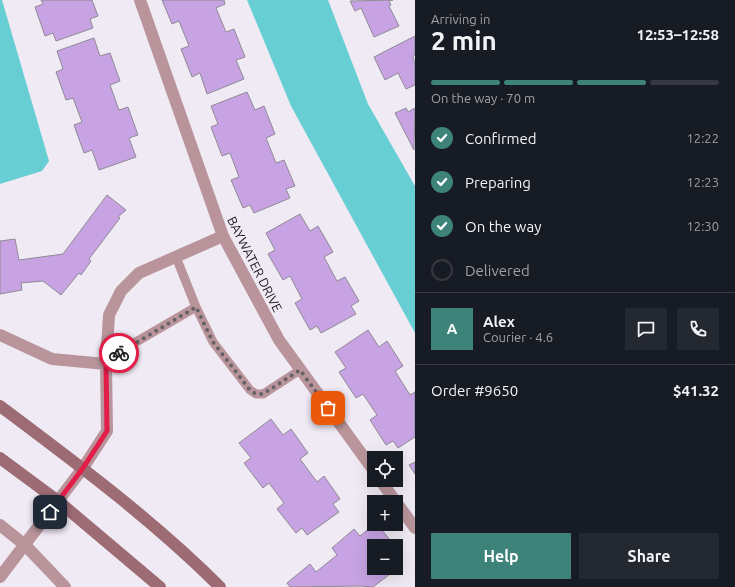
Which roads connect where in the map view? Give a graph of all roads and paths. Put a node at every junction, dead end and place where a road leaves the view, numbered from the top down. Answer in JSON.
{"nodes":[{"id":1,"x":140,"y":0,"type":"edge"},
{"id":2,"x":223,"y":236,"type":"junction"},
{"id":3,"x":176,"y":257,"type":"junction"},
{"id":4,"x":196,"y":307,"type":"junction"},
{"id":5,"x":0,"y":335,"type":"edge"},
{"id":6,"x":106,"y":364,"type":"junction"},
{"id":7,"x":300,"y":370,"type":"junction"},
{"id":8,"x":0,"y":406,"type":"edge"},
{"id":9,"x":0,"y":458,"type":"edge"},
{"id":10,"x":367,"y":461,"type":"edge"},
{"id":11,"x":83,"y":468,"type":"junction"},
{"id":12,"x":385,"y":487,"type":"edge"},
{"id":13,"x":58,"y":501,"type":"junction"},
{"id":14,"x":0,"y":525,"type":"edge"},
{"id":15,"x":415,"y":528,"type":"edge"},
{"id":16,"x":25,"y":545,"type":"junction"},
{"id":17,"x":0,"y":577,"type":"edge"},
{"id":18,"x":65,"y":587,"type":"edge"},
{"id":19,"x":160,"y":587,"type":"edge"},
{"id":20,"x":220,"y":587,"type":"edge"}],
"edges":[{"from":1,"to":2,"type":"street","name":"BAYWATER DRIVE"},
{"from":2,"to":3,"type":"street"},
{"from":2,"to":7,"type":"street","name":"BAYWATER DRIVE"},
{"from":3,"to":4,"type":"lane"},
{"from":3,"to":6,"type":"street"},
{"from":4,"to":6,"type":"lane"},
{"from":4,"to":7,"type":"lane"},
{"from":5,"to":6,"type":"street"},
{"from":6,"to":11,"type":"street"},
{"from":7,"to":10,"type":"street","name":"BAYWATER DRIVE"},
{"from":8,"to":11,"type":"street"},
{"from":9,"to":13,"type":"street"},
{"from":11,"to":13,"type":"street"},
{"from":11,"to":20,"type":"street"},
{"from":12,"to":15,"type":"street"},
{"from":13,"to":16,"type":"street"},
{"from":13,"to":19,"type":"street"},
{"from":14,"to":16,"type":"street"},
{"from":16,"to":17,"type":"street"},
{"from":16,"to":18,"type":"street"}]}
